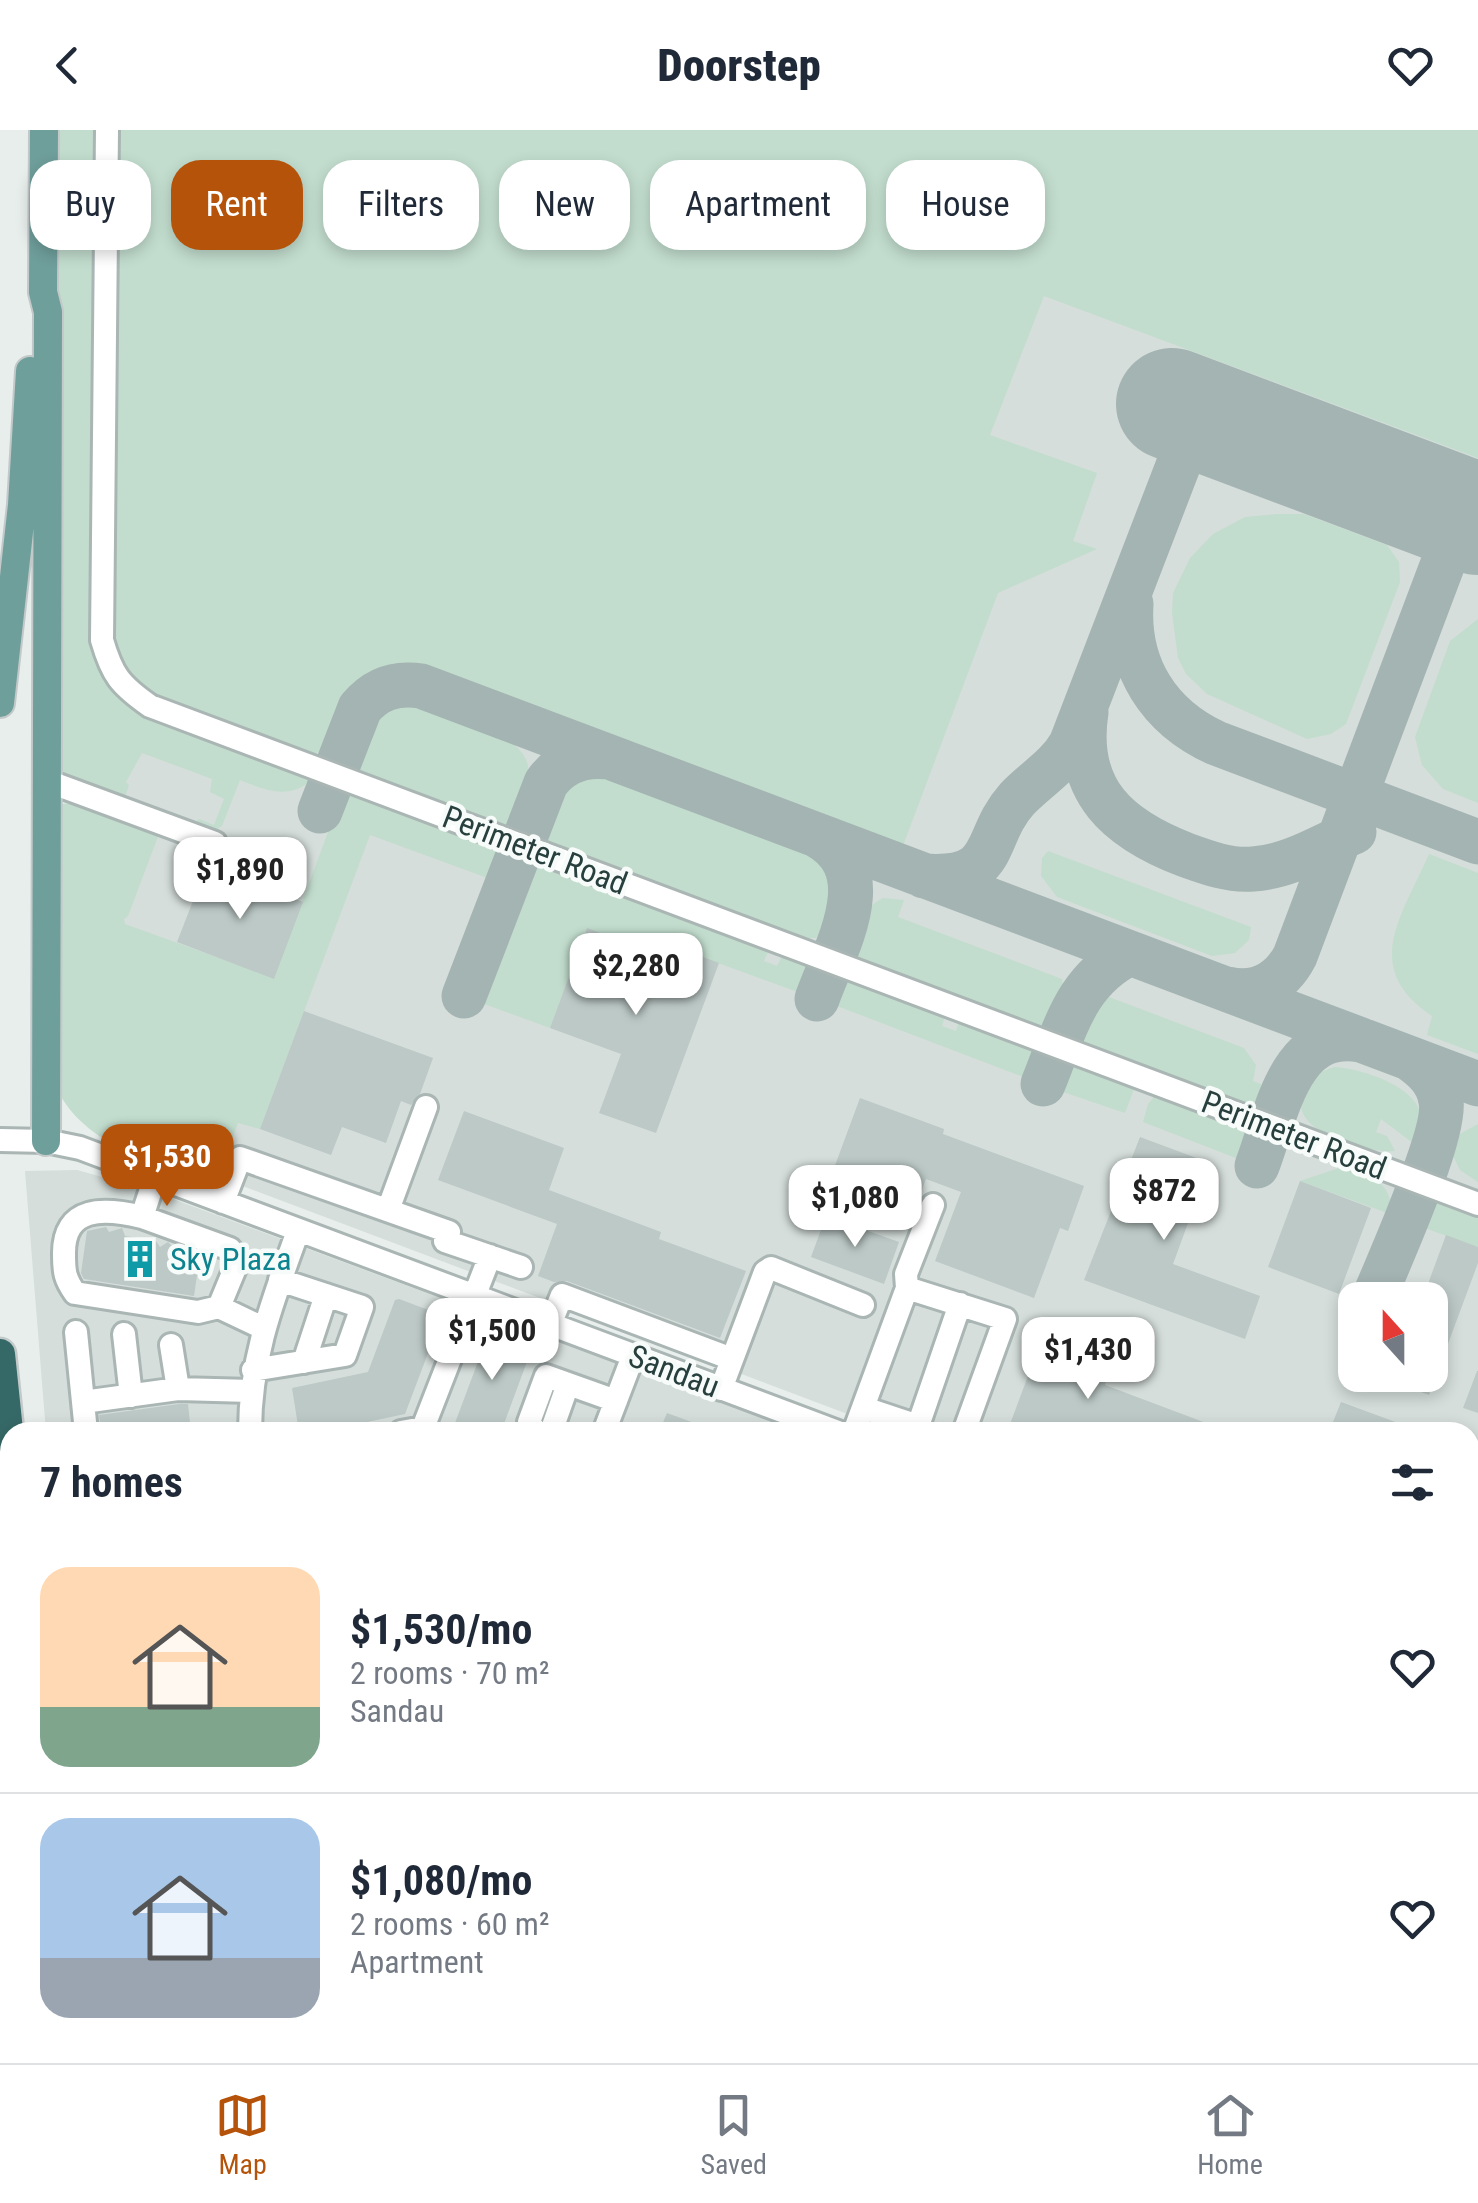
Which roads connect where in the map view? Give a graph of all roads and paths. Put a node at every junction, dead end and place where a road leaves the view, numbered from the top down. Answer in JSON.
{"nodes":[{"id":1,"x":44,"y":130,"type":"edge"},
{"id":2,"x":107,"y":130,"type":"edge"},
{"id":3,"x":43,"y":292,"type":"junction"},
{"id":4,"x":0,"y":703,"type":"edge"},
{"id":5,"x":47,"y":781,"type":"junction"},
{"id":6,"x":215,"y":843,"type":"dead end"},
{"id":7,"x":426,"y":1106,"type":"dead end"},
{"id":8,"x":22,"y":1140,"type":"edge"},
{"id":9,"x":155,"y":1177,"type":"junction"},
{"id":10,"x":223,"y":1202,"type":"junction"},
{"id":11,"x":1478,"y":1204,"type":"edge"},
{"id":12,"x":933,"y":1205,"type":"dead end"},
{"id":13,"x":388,"y":1210,"type":"junction"},
{"id":14,"x":142,"y":1217,"type":"junction"},
{"id":15,"x":298,"y":1230,"type":"junction"},
{"id":16,"x":490,"y":1256,"type":"junction"},
{"id":17,"x":521,"y":1266,"type":"dead end"},
{"id":18,"x":280,"y":1280,"type":"junction"},
{"id":19,"x":906,"y":1288,"type":"junction"},
{"id":20,"x":326,"y":1295,"type":"junction"},
{"id":21,"x":475,"y":1296,"type":"junction"},
{"id":22,"x":960,"y":1304,"type":"junction"},
{"id":23,"x":863,"y":1305,"type":"dead end"},
{"id":24,"x":219,"y":1307,"type":"junction"},
{"id":25,"x":550,"y":1324,"type":"junction"},
{"id":26,"x":263,"y":1328,"type":"junction"},
{"id":27,"x":76,"y":1332,"type":"dead end"},
{"id":28,"x":124,"y":1334,"type":"dead end"},
{"id":29,"x":171,"y":1345,"type":"dead end"},
{"id":30,"x":0,"y":1354,"type":"edge"},
{"id":31,"x":633,"y":1356,"type":"junction"},
{"id":32,"x":732,"y":1358,"type":"junction"},
{"id":33,"x":304,"y":1362,"type":"junction"},
{"id":34,"x":252,"y":1380,"type":"junction"},
{"id":35,"x":568,"y":1384,"type":"junction"},
{"id":36,"x":721,"y":1388,"type":"junction"},
{"id":37,"x":178,"y":1390,"type":"junction"},
{"id":38,"x":131,"y":1396,"type":"junction"},
{"id":39,"x":616,"y":1401,"type":"junction"},
{"id":40,"x":83,"y":1402,"type":"junction"},
{"id":41,"x":864,"y":1408,"type":"junction"},
{"id":42,"x":7,"y":1422,"type":"edge"},
{"id":43,"x":85,"y":1422,"type":"edge"},
{"id":44,"x":250,"y":1422,"type":"edge"},
{"id":45,"x":421,"y":1422,"type":"edge"},
{"id":46,"x":529,"y":1422,"type":"edge"},
{"id":47,"x":555,"y":1422,"type":"edge"},
{"id":48,"x":608,"y":1422,"type":"edge"},
{"id":49,"x":798,"y":1422,"type":"edge"},
{"id":50,"x":858,"y":1422,"type":"edge"},
{"id":51,"x":907,"y":1422,"type":"edge"},
{"id":52,"x":930,"y":1422,"type":"edge"},
{"id":53,"x":968,"y":1422,"type":"edge"}],
"edges":[{"from":1,"to":3,"type":"main road"},
{"from":2,"to":11,"type":"street","name":"Perimeter Road"},
{"from":3,"to":4,"type":"main road"},
{"from":3,"to":5,"type":"main road"},
{"from":5,"to":6,"type":"street"},
{"from":5,"to":8,"type":"main road"},
{"from":7,"to":13,"type":"street"},
{"from":8,"to":9,"type":"street","name":"Sandau"},
{"from":9,"to":10,"type":"street","name":"Sandau"},
{"from":9,"to":14,"type":"street"},
{"from":10,"to":13,"type":"street"},
{"from":10,"to":15,"type":"street","name":"Sandau"},
{"from":12,"to":19,"type":"street"},
{"from":13,"to":16,"type":"street"},
{"from":14,"to":24,"type":"street"},
{"from":14,"to":24,"type":"street"},
{"from":15,"to":18,"type":"street"},
{"from":15,"to":21,"type":"street","name":"Sandau"},
{"from":16,"to":17,"type":"street"},
{"from":16,"to":21,"type":"street"},
{"from":18,"to":20,"type":"street"},
{"from":18,"to":26,"type":"street"},
{"from":19,"to":22,"type":"street"},
{"from":19,"to":41,"type":"street"},
{"from":20,"to":33,"type":"street"},
{"from":20,"to":33,"type":"street"},
{"from":21,"to":25,"type":"street","name":"Sandau"},
{"from":21,"to":45,"type":"street"},
{"from":22,"to":52,"type":"street"},
{"from":22,"to":53,"type":"street"},
{"from":23,"to":32,"type":"street"},
{"from":24,"to":26,"type":"street"},
{"from":25,"to":31,"type":"street","name":"Sandau"},
{"from":25,"to":32,"type":"street"},
{"from":26,"to":34,"type":"street"},
{"from":27,"to":40,"type":"street"},
{"from":28,"to":38,"type":"street"},
{"from":29,"to":37,"type":"street"},
{"from":30,"to":42,"type":"highway"},
{"from":31,"to":36,"type":"street","name":"Sandau"},
{"from":31,"to":39,"type":"street"},
{"from":32,"to":36,"type":"street"},
{"from":33,"to":34,"type":"street"},
{"from":34,"to":37,"type":"street"},
{"from":34,"to":44,"type":"street"},
{"from":35,"to":39,"type":"street"},
{"from":35,"to":46,"type":"street"},
{"from":35,"to":47,"type":"street"},
{"from":36,"to":49,"type":"street","name":"Sandau"},
{"from":37,"to":38,"type":"street"},
{"from":38,"to":40,"type":"street"},
{"from":39,"to":48,"type":"street"},
{"from":40,"to":43,"type":"street"},
{"from":41,"to":50,"type":"street"},
{"from":41,"to":51,"type":"street"}]}
